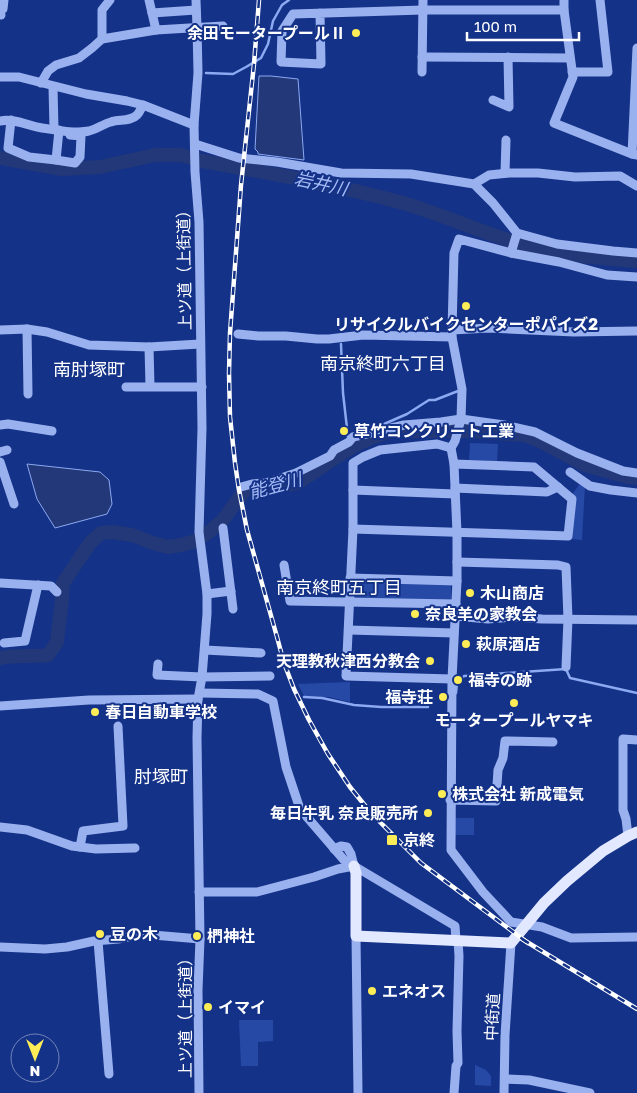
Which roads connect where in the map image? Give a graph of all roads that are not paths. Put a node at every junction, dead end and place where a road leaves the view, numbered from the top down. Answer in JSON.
{"nodes":[{"id":1,"x":110,"y":0,"type":"edge"},
{"id":2,"x":149,"y":0,"type":"edge"},
{"id":3,"x":423,"y":0,"type":"edge"},
{"id":4,"x":564,"y":0,"type":"edge"},
{"id":5,"x":600,"y":0,"type":"edge"},
{"id":6,"x":196,"y":5,"type":"edge"},
{"id":7,"x":423,"y":10,"type":"junction"},
{"id":8,"x":564,"y":10,"type":"junction"},
{"id":9,"x":152,"y":13,"type":"junction"},
{"id":10,"x":320,"y":14,"type":"junction"},
{"id":11,"x":222,"y":26,"type":"dead end"},
{"id":12,"x":198,"y":27,"type":"junction"},
{"id":13,"x":156,"y":30,"type":"junction"},
{"id":14,"x":102,"y":38,"type":"junction"},
{"id":15,"x":637,"y":48,"type":"edge"},
{"id":16,"x":422,"y":57,"type":"junction"},
{"id":17,"x":508,"y":57,"type":"junction"},
{"id":18,"x":569,"y":58,"type":"junction"},
{"id":19,"x":422,"y":72,"type":"dead end"},
{"id":20,"x":572,"y":72,"type":"junction"},
{"id":21,"x":0,"y":77,"type":"edge"},
{"id":22,"x":41,"y":83,"type":"junction"},
{"id":23,"x":53,"y":86,"type":"junction"},
{"id":24,"x":493,"y":100,"type":"dead end"},
{"id":25,"x":143,"y":105,"type":"junction"},
{"id":26,"x":11,"y":120,"type":"junction"},
{"id":27,"x":0,"y":121,"type":"edge"},
{"id":28,"x":194,"y":125,"type":"junction"},
{"id":29,"x":60,"y":130,"type":"junction"},
{"id":30,"x":506,"y":140,"type":"dead end"},
{"id":31,"x":195,"y":144,"type":"junction"},
{"id":32,"x":4,"y":147,"type":"edge"},
{"id":33,"x":635,"y":154,"type":"edge"},
{"id":34,"x":56,"y":160,"type":"junction"},
{"id":35,"x":505,"y":173,"type":"junction"},
{"id":36,"x":474,"y":184,"type":"junction"},
{"id":37,"x":637,"y":186,"type":"edge"},
{"id":38,"x":516,"y":234,"type":"junction"},
{"id":39,"x":511,"y":251,"type":"junction"},
{"id":40,"x":637,"y":253,"type":"edge"},
{"id":41,"x":637,"y":277,"type":"edge"},
{"id":42,"x":0,"y":330,"type":"edge"},
{"id":43,"x":27,"y":330,"type":"junction"},
{"id":44,"x":637,"y":332,"type":"edge"},
{"id":45,"x":452,"y":333,"type":"junction"},
{"id":46,"x":238,"y":334,"type":"dead end"},
{"id":47,"x":200,"y":344,"type":"junction"},
{"id":48,"x":149,"y":347,"type":"junction"},
{"id":49,"x":126,"y":386,"type":"dead end"},
{"id":50,"x":150,"y":386,"type":"junction"},
{"id":51,"x":202,"y":387,"type":"junction"},
{"id":52,"x":28,"y":394,"type":"dead end"},
{"id":53,"x":460,"y":421,"type":"junction"},
{"id":54,"x":0,"y":425,"type":"edge"},
{"id":55,"x":52,"y":431,"type":"dead end"},
{"id":56,"x":453,"y":445,"type":"junction"},
{"id":57,"x":0,"y":462,"type":"edge"},
{"id":58,"x":454,"y":464,"type":"junction"},
{"id":59,"x":570,"y":472,"type":"dead end"},
{"id":60,"x":637,"y":473,"type":"edge"},
{"id":61,"x":242,"y":487,"type":"dead end"},
{"id":62,"x":558,"y":487,"type":"junction"},
{"id":63,"x":353,"y":490,"type":"junction"},
{"id":64,"x":455,"y":491,"type":"junction"},
{"id":65,"x":637,"y":493,"type":"edge"},
{"id":66,"x":14,"y":504,"type":"dead end"},
{"id":67,"x":223,"y":528,"type":"dead end"},
{"id":68,"x":353,"y":530,"type":"junction"},
{"id":69,"x":457,"y":533,"type":"junction"},
{"id":70,"x":457,"y":562,"type":"junction"},
{"id":71,"x":284,"y":565,"type":"dead end"},
{"id":72,"x":350,"y":578,"type":"junction"},
{"id":73,"x":457,"y":581,"type":"junction"},
{"id":74,"x":0,"y":583,"type":"edge"},
{"id":75,"x":38,"y":585,"type":"junction"},
{"id":76,"x":231,"y":591,"type":"junction"},
{"id":77,"x":57,"y":592,"type":"dead end"},
{"id":78,"x":207,"y":594,"type":"junction"},
{"id":79,"x":349,"y":602,"type":"junction"},
{"id":80,"x":456,"y":604,"type":"junction"},
{"id":81,"x":233,"y":609,"type":"dead end"},
{"id":82,"x":455,"y":616,"type":"junction"},
{"id":83,"x":568,"y":619,"type":"junction"},
{"id":84,"x":637,"y":620,"type":"edge"},
{"id":85,"x":348,"y":630,"type":"junction"},
{"id":86,"x":454,"y":633,"type":"junction"},
{"id":87,"x":4,"y":643,"type":"dead end"},
{"id":88,"x":205,"y":650,"type":"junction"},
{"id":89,"x":261,"y":653,"type":"dead end"},
{"id":90,"x":158,"y":664,"type":"dead end"},
{"id":91,"x":566,"y":667,"type":"dead end"},
{"id":92,"x":270,"y":676,"type":"dead end"},
{"id":93,"x":202,"y":677,"type":"junction"},
{"id":94,"x":452,"y":679,"type":"junction"},
{"id":95,"x":199,"y":696,"type":"junction"},
{"id":96,"x":0,"y":706,"type":"edge"},
{"id":97,"x":118,"y":726,"type":"dead end"},
{"id":98,"x":637,"y":740,"type":"edge"},
{"id":99,"x":553,"y":742,"type":"dead end"},
{"id":100,"x":450,"y":800,"type":"junction"},
{"id":101,"x":0,"y":827,"type":"edge"},
{"id":102,"x":632,"y":834,"type":"edge"},
{"id":103,"x":80,"y":847,"type":"junction"},
{"id":104,"x":135,"y":848,"type":"dead end"},
{"id":105,"x":354,"y":866,"type":"junction"},
{"id":106,"x":199,"y":892,"type":"junction"},
{"id":107,"x":525,"y":924,"type":"junction"},
{"id":108,"x":356,"y":936,"type":"junction"},
{"id":109,"x":637,"y":937,"type":"edge"},
{"id":110,"x":200,"y":939,"type":"junction"},
{"id":111,"x":457,"y":941,"type":"junction"},
{"id":112,"x":98,"y":942,"type":"junction"},
{"id":113,"x":511,"y":943,"type":"junction"},
{"id":114,"x":0,"y":947,"type":"edge"},
{"id":115,"x":109,"y":1074,"type":"dead end"},
{"id":116,"x":505,"y":1079,"type":"junction"},
{"id":117,"x":199,"y":1093,"type":"edge"},
{"id":118,"x":358,"y":1093,"type":"edge"},
{"id":119,"x":454,"y":1093,"type":"edge"},
{"id":120,"x":504,"y":1093,"type":"edge"},
{"id":121,"x":590,"y":1093,"type":"edge"}],
"edges":[{"from":1,"to":14,"type":"street"},
{"from":2,"to":9,"type":"street"},
{"from":3,"to":7,"type":"street"},
{"from":4,"to":8,"type":"street"},
{"from":5,"to":20,"type":"street"},
{"from":6,"to":9,"type":"street"},
{"from":6,"to":12,"type":"street","name":"上ツ道（上街道）"},
{"from":7,"to":8,"type":"street"},
{"from":7,"to":10,"type":"street"},
{"from":7,"to":16,"type":"street"},
{"from":8,"to":18,"type":"street"},
{"from":9,"to":13,"type":"street"},
{"from":10,"to":10,"type":"street"},
{"from":11,"to":12,"type":"street"},
{"from":12,"to":13,"type":"street"},
{"from":12,"to":28,"type":"street","name":"上ツ道（上街道）"},
{"from":13,"to":14,"type":"street"},
{"from":14,"to":22,"type":"street"},
{"from":15,"to":33,"type":"street"},
{"from":16,"to":17,"type":"street"},
{"from":16,"to":19,"type":"street"},
{"from":17,"to":18,"type":"street"},
{"from":17,"to":24,"type":"street"},
{"from":18,"to":20,"type":"street"},
{"from":20,"to":33,"type":"street"},
{"from":21,"to":22,"type":"street"},
{"from":22,"to":23,"type":"street"},
{"from":23,"to":25,"type":"street"},
{"from":23,"to":29,"type":"street"},
{"from":25,"to":28,"type":"street"},
{"from":25,"to":29,"type":"street"},
{"from":26,"to":27,"type":"street"},
{"from":26,"to":29,"type":"street"},
{"from":26,"to":32,"type":"street"},
{"from":28,"to":31,"type":"street","name":"上ツ道（上街道）"},
{"from":29,"to":34,"type":"street"},
{"from":29,"to":34,"type":"street"},
{"from":30,"to":35,"type":"street"},
{"from":31,"to":36,"type":"street"},
{"from":31,"to":47,"type":"street","name":"上ツ道（上街道）"},
{"from":32,"to":34,"type":"street"},
{"from":35,"to":36,"type":"street"},
{"from":35,"to":37,"type":"street"},
{"from":36,"to":38,"type":"street"},
{"from":38,"to":39,"type":"street"},
{"from":38,"to":40,"type":"street"},
{"from":39,"to":41,"type":"street"},
{"from":39,"to":45,"type":"street"},
{"from":42,"to":43,"type":"street"},
{"from":43,"to":48,"type":"street"},
{"from":43,"to":52,"type":"street"},
{"from":44,"to":45,"type":"street"},
{"from":45,"to":46,"type":"street"},
{"from":45,"to":53,"type":"street"},
{"from":47,"to":48,"type":"street"},
{"from":47,"to":51,"type":"street","name":"上ツ道（上街道）"},
{"from":48,"to":50,"type":"street"},
{"from":49,"to":50,"type":"street"},
{"from":50,"to":51,"type":"street"},
{"from":51,"to":78,"type":"street","name":"上ツ道（上街道）"},
{"from":53,"to":56,"type":"street"},
{"from":53,"to":60,"type":"street"},
{"from":53,"to":61,"type":"street"},
{"from":54,"to":55,"type":"street"},
{"from":56,"to":58,"type":"street"},
{"from":56,"to":63,"type":"street"},
{"from":57,"to":66,"type":"street"},
{"from":58,"to":62,"type":"street"},
{"from":58,"to":64,"type":"street"},
{"from":59,"to":65,"type":"street"},
{"from":62,"to":64,"type":"street"},
{"from":62,"to":69,"type":"street"},
{"from":63,"to":64,"type":"street"},
{"from":63,"to":68,"type":"street"},
{"from":64,"to":69,"type":"street"},
{"from":67,"to":76,"type":"street"},
{"from":68,"to":69,"type":"street"},
{"from":68,"to":72,"type":"street"},
{"from":69,"to":70,"type":"street"},
{"from":70,"to":73,"type":"street"},
{"from":70,"to":83,"type":"street"},
{"from":71,"to":79,"type":"street"},
{"from":72,"to":73,"type":"street"},
{"from":72,"to":79,"type":"street"},
{"from":73,"to":80,"type":"street"},
{"from":74,"to":75,"type":"street"},
{"from":75,"to":77,"type":"street"},
{"from":75,"to":87,"type":"street"},
{"from":76,"to":78,"type":"street"},
{"from":76,"to":81,"type":"street"},
{"from":78,"to":88,"type":"street","name":"上ツ道（上街道）"},
{"from":79,"to":80,"type":"street"},
{"from":79,"to":85,"type":"street"},
{"from":80,"to":82,"type":"street"},
{"from":82,"to":83,"type":"street"},
{"from":82,"to":86,"type":"street"},
{"from":83,"to":84,"type":"street"},
{"from":83,"to":91,"type":"street"},
{"from":85,"to":86,"type":"street"},
{"from":85,"to":94,"type":"street"},
{"from":86,"to":94,"type":"street"},
{"from":88,"to":89,"type":"street"},
{"from":88,"to":93,"type":"street","name":"上ツ道（上街道）"},
{"from":90,"to":93,"type":"street"},
{"from":92,"to":93,"type":"street"},
{"from":93,"to":95,"type":"street","name":"上ツ道（上街道）"},
{"from":94,"to":100,"type":"street"},
{"from":95,"to":96,"type":"street"},
{"from":95,"to":105,"type":"street"},
{"from":95,"to":106,"type":"street","name":"上ツ道（上街道）"},
{"from":97,"to":103,"type":"street"},
{"from":98,"to":102,"type":"street"},
{"from":99,"to":100,"type":"street"},
{"from":100,"to":107,"type":"street"},
{"from":101,"to":103,"type":"street"},
{"from":102,"to":107,"type":"main road"},
{"from":103,"to":104,"type":"street"},
{"from":105,"to":106,"type":"street"},
{"from":105,"to":108,"type":"main road"},
{"from":105,"to":111,"type":"street"},
{"from":106,"to":110,"type":"street","name":"上ツ道（上街道）"},
{"from":107,"to":109,"type":"street"},
{"from":107,"to":113,"type":"main road"},
{"from":108,"to":111,"type":"main road"},
{"from":108,"to":118,"type":"street"},
{"from":110,"to":112,"type":"street"},
{"from":110,"to":117,"type":"street","name":"上ツ道（上街道）"},
{"from":111,"to":113,"type":"main road"},
{"from":111,"to":119,"type":"street"},
{"from":112,"to":114,"type":"street"},
{"from":112,"to":115,"type":"street"},
{"from":113,"to":116,"type":"street","name":"中街道"},
{"from":116,"to":120,"type":"street","name":"中街道"},
{"from":116,"to":121,"type":"street"}]}
